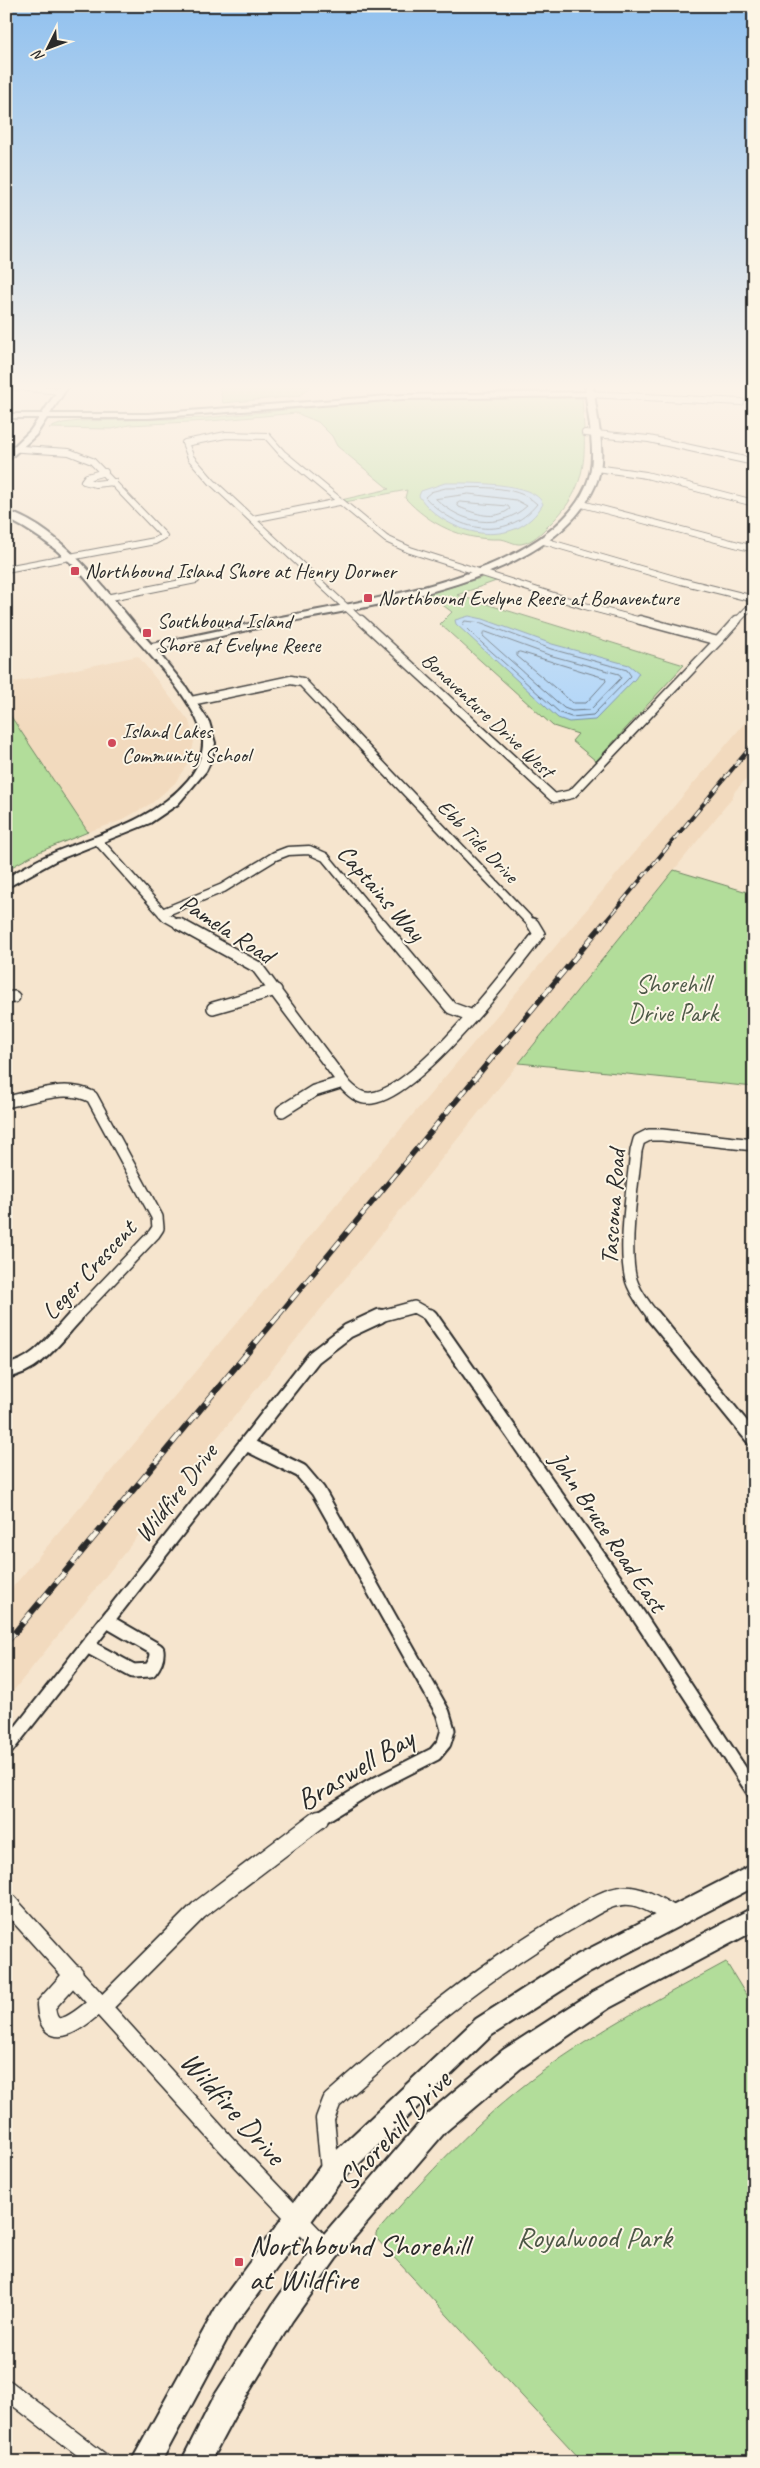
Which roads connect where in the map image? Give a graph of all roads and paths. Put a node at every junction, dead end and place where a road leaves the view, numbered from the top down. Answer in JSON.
{"nodes":[{"id":1,"x":131,"y":500,"type":"edge"},
{"id":2,"x":232,"y":500,"type":"edge"},
{"id":3,"x":584,"y":500,"type":"edge"},
{"id":4,"x":339,"y":502,"type":"joint"},
{"id":5,"x":582,"y":504,"type":"junction"},
{"id":6,"x":6,"y":514,"type":"edge"},
{"id":7,"x":252,"y":519,"type":"junction"},
{"id":8,"x":544,"y":541,"type":"junction"},
{"id":9,"x":754,"y":549,"type":"edge"},
{"id":10,"x":70,"y":556,"type":"junction"},
{"id":11,"x":6,"y":569,"type":"edge"},
{"id":12,"x":479,"y":572,"type":"junction"},
{"id":13,"x":196,"y":580,"type":"dead end"},
{"id":14,"x":106,"y":598,"type":"junction"},
{"id":15,"x":754,"y":599,"type":"edge"},
{"id":16,"x":754,"y":603,"type":"edge"},
{"id":17,"x":347,"y":607,"type":"junction"},
{"id":18,"x":718,"y":641,"type":"junction"},
{"id":19,"x":148,"y":648,"type":"junction"},
{"id":20,"x":190,"y":702,"type":"junction"},
{"id":21,"x":98,"y":841,"type":"junction"},
{"id":22,"x":6,"y":884,"type":"edge"},
{"id":23,"x":162,"y":913,"type":"junction"},
{"id":24,"x":276,"y":990,"type":"junction"},
{"id":25,"x":213,"y":1008,"type":"dead end"},
{"id":26,"x":470,"y":1015,"type":"junction"},
{"id":27,"x":342,"y":1082,"type":"junction"},
{"id":28,"x":367,"y":1098,"type":"joint"},
{"id":29,"x":6,"y":1102,"type":"edge"},
{"id":30,"x":282,"y":1111,"type":"dead end"},
{"id":31,"x":754,"y":1145,"type":"edge"},
{"id":32,"x":414,"y":1307,"type":"joint"},
{"id":33,"x":6,"y":1371,"type":"edge"},
{"id":34,"x":754,"y":1440,"type":"edge"},
{"id":35,"x":246,"y":1444,"type":"junction"},
{"id":36,"x":107,"y":1621,"type":"junction"},
{"id":37,"x":87,"y":1646,"type":"junction"},
{"id":38,"x":6,"y":1749,"type":"edge"},
{"id":39,"x":754,"y":1792,"type":"edge"},
{"id":40,"x":754,"y":1875,"type":"edge"},
{"id":41,"x":6,"y":1901,"type":"edge"},
{"id":42,"x":674,"y":1916,"type":"junction"},
{"id":43,"x":754,"y":1918,"type":"edge"},
{"id":44,"x":74,"y":1974,"type":"junction"},
{"id":45,"x":101,"y":2004,"type":"junction"},
{"id":46,"x":331,"y":2173,"type":"junction"},
{"id":47,"x":296,"y":2219,"type":"junction"},
{"id":48,"x":327,"y":2250,"type":"junction"},
{"id":49,"x":6,"y":2389,"type":"edge"},
{"id":50,"x":100,"y":2462,"type":"edge"},
{"id":51,"x":145,"y":2462,"type":"edge"},
{"id":52,"x":195,"y":2462,"type":"edge"}],
"edges":[{"from":1,"to":10,"type":"street"},
{"from":2,"to":7,"type":"street"},
{"from":3,"to":5,"type":"street"},
{"from":4,"to":7,"type":"street"},
{"from":4,"to":12,"type":"street"},
{"from":5,"to":8,"type":"street"},
{"from":5,"to":9,"type":"street"},
{"from":6,"to":10,"type":"street"},
{"from":7,"to":17,"type":"street"},
{"from":8,"to":12,"type":"street"},
{"from":8,"to":15,"type":"street"},
{"from":10,"to":11,"type":"street"},
{"from":10,"to":14,"type":"street"},
{"from":12,"to":17,"type":"street"},
{"from":12,"to":18,"type":"street"},
{"from":13,"to":14,"type":"street"},
{"from":14,"to":19,"type":"street"},
{"from":16,"to":18,"type":"street","name":"Bonaventure Drive West"},
{"from":17,"to":18,"type":"street","name":"Bonaventure Drive West"},
{"from":17,"to":19,"type":"street"},
{"from":19,"to":20,"type":"street"},
{"from":20,"to":21,"type":"street"},
{"from":20,"to":26,"type":"street","name":"Ebb Tide Drive"},
{"from":21,"to":22,"type":"street"},
{"from":21,"to":23,"type":"street","name":"Pamela Road"},
{"from":23,"to":24,"type":"street","name":"Pamela Road"},
{"from":23,"to":26,"type":"street","name":"Captains Way"},
{"from":24,"to":25,"type":"street"},
{"from":24,"to":27,"type":"street","name":"Pamela Road"},
{"from":26,"to":28,"type":"street","name":"Ebb Tide Drive"},
{"from":27,"to":28,"type":"street","name":"Pamela Road"},
{"from":27,"to":30,"type":"street"},
{"from":29,"to":33,"type":"street","name":"Leger Crescent"},
{"from":31,"to":34,"type":"street","name":"Tascona Road"},
{"from":32,"to":35,"type":"street","name":"Wildfire Drive"},
{"from":32,"to":39,"type":"street","name":"John Bruce Road East"},
{"from":35,"to":36,"type":"street","name":"Wildfire Drive"},
{"from":35,"to":45,"type":"street","name":"Braswell Bay"},
{"from":36,"to":37,"type":"street","name":"Wildfire Drive"},
{"from":36,"to":37,"type":"street"},
{"from":37,"to":38,"type":"street","name":"Wildfire Drive"},
{"from":40,"to":42,"type":"street","name":"Shorehill Drive"},
{"from":41,"to":44,"type":"street","name":"Wildfire Drive"},
{"from":42,"to":46,"type":"street","name":"Shorehill Drive"},
{"from":42,"to":46,"type":"street","name":"Shorehill Drive"},
{"from":43,"to":48,"type":"street","name":"Shorehill Drive"},
{"from":44,"to":45,"type":"street","name":"Wildfire Drive"},
{"from":44,"to":45,"type":"street"},
{"from":45,"to":47,"type":"street","name":"Wildfire Drive"},
{"from":46,"to":47,"type":"street","name":"Shorehill Drive"},
{"from":47,"to":48,"type":"street","name":"Wildfire Drive"},
{"from":47,"to":51,"type":"street","name":"Shorehill Drive"},
{"from":48,"to":52,"type":"street","name":"Shorehill Drive"},
{"from":49,"to":50,"type":"street"}]}
